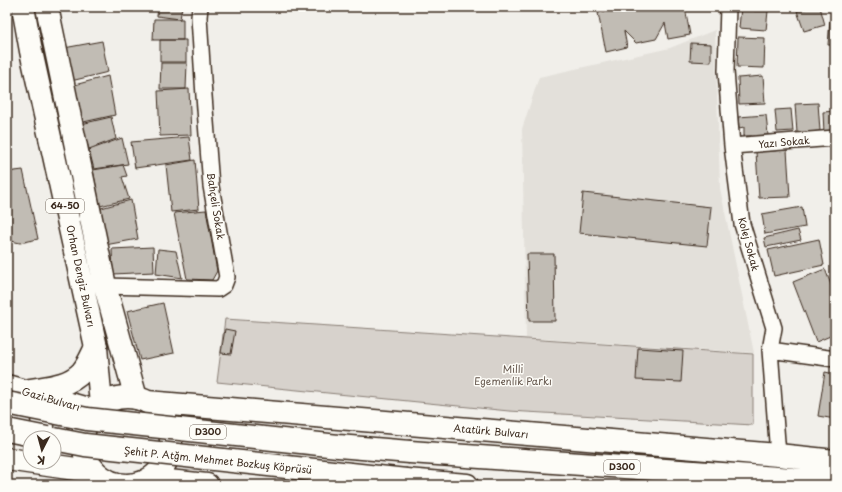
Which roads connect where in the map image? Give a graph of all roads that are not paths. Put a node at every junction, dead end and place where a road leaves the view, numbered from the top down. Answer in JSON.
{"nodes":[{"id":1,"x":23,"y":7,"type":"edge"},
{"id":2,"x":47,"y":7,"type":"edge"},
{"id":3,"x":200,"y":7,"type":"edge"},
{"id":4,"x":728,"y":7,"type":"edge"},
{"id":5,"x":835,"y":138,"type":"edge"},
{"id":6,"x":732,"y":146,"type":"junction"},
{"id":7,"x":105,"y":286,"type":"junction"},
{"id":8,"x":96,"y":347,"type":"junction"},
{"id":9,"x":770,"y":350,"type":"junction"},
{"id":10,"x":835,"y":359,"type":"edge"},
{"id":11,"x":13,"y":393,"type":"edge"},
{"id":12,"x":142,"y":400,"type":"junction"},
{"id":13,"x":98,"y":408,"type":"junction"},
{"id":14,"x":7,"y":430,"type":"edge"},
{"id":15,"x":41,"y":430,"type":"edge"},
{"id":16,"x":22,"y":433,"type":"edge"},
{"id":17,"x":62,"y":440,"type":"edge"},
{"id":18,"x":778,"y":455,"type":"junction"},
{"id":19,"x":16,"y":457,"type":"edge"},
{"id":20,"x":835,"y":461,"type":"edge"},
{"id":21,"x":108,"y":480,"type":"edge"},
{"id":22,"x":146,"y":482,"type":"edge"},
{"id":23,"x":835,"y":482,"type":"edge"},
{"id":24,"x":207,"y":485,"type":"edge"},
{"id":25,"x":467,"y":485,"type":"edge"}],
"edges":[{"from":1,"to":8,"type":"main road","name":"Orhan Dengiz Bulvarı","number":"64-50"},
{"from":2,"to":7,"type":"main road","number":"64-50"},
{"from":3,"to":7,"type":"street","name":"Bahçeli Sokak"},
{"from":4,"to":6,"type":"street","name":"Kolej Sokak"},
{"from":5,"to":6,"type":"street","name":"Yazı Sokak"},
{"from":6,"to":9,"type":"street","name":"Kolej Sokak"},
{"from":7,"to":12,"type":"main road","number":"64-50"},
{"from":8,"to":11,"type":"main road"},
{"from":8,"to":13,"type":"main road","name":"Orhan Dengiz Bulvarı","number":"64-50"},
{"from":9,"to":10,"type":"street"},
{"from":9,"to":18,"type":"street","name":"Kolej Sokak"},
{"from":11,"to":13,"type":"main road","name":"Gazi Bulvarı"},
{"from":11,"to":15,"type":"main road"},
{"from":11,"to":23,"type":"main road","number":"D300","bridge":true},
{"from":12,"to":13,"type":"main road"},
{"from":12,"to":18,"type":"main road","name":"Atatürk Bulvarı"},
{"from":12,"to":22,"type":"main road"},
{"from":13,"to":21,"type":"main road"},
{"from":14,"to":16,"type":"main road","bridge":true},
{"from":17,"to":25,"type":"main road","name":"Şehit P. Atğm. Mehmet Bozkuş Köprüsü","bridge":true},
{"from":18,"to":20,"type":"main road","name":"Atatürk Bulvarı"},
{"from":19,"to":21,"type":"main road"},
{"from":21,"to":22,"type":"main road"},
{"from":22,"to":24,"type":"main road"}]}
